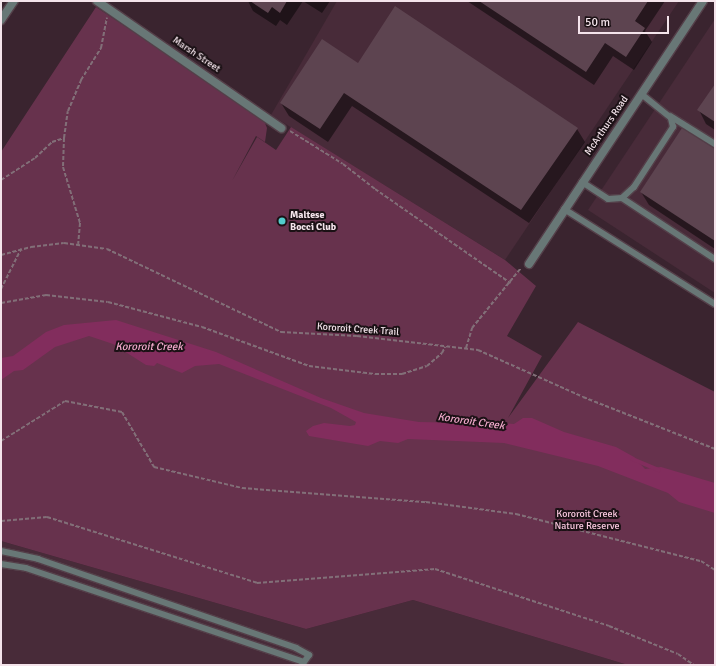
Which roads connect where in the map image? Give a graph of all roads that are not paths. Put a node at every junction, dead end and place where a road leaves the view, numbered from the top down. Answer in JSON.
{"nodes":[{"id":1,"x":14,"y":1,"type":"edge"},
{"id":2,"x":97,"y":1,"type":"edge"},
{"id":3,"x":703,"y":1,"type":"edge"},
{"id":4,"x":1,"y":20,"type":"edge"},
{"id":5,"x":641,"y":94,"type":"junction"},
{"id":6,"x":669,"y":115,"type":"junction"},
{"id":7,"x":281,"y":128,"type":"road end"},
{"id":8,"x":715,"y":144,"type":"edge"},
{"id":9,"x":582,"y":182,"type":"junction"},
{"id":10,"x":622,"y":198,"type":"junction"},
{"id":11,"x":564,"y":209,"type":"junction"},
{"id":12,"x":715,"y":259,"type":"edge"},
{"id":13,"x":529,"y":264,"type":"road end"},
{"id":14,"x":715,"y":304,"type":"edge"},
{"id":15,"x":1,"y":551,"type":"edge"},
{"id":16,"x":1,"y":564,"type":"edge"},
{"id":17,"x":76,"y":572,"type":"junction"},
{"id":18,"x":71,"y":583,"type":"junction"},
{"id":19,"x":151,"y":598,"type":"junction"},
{"id":20,"x":148,"y":609,"type":"junction"},
{"id":21,"x":303,"y":663,"type":"edge"}],
"edges":[{"from":1,"to":4,"type":"street"},
{"from":2,"to":7,"type":"street","name":"Marsh Street"},
{"from":3,"to":5,"type":"street","name":"McArthurs Road"},
{"from":5,"to":6,"type":"lane"},
{"from":5,"to":9,"type":"street","name":"McArthurs Road"},
{"from":6,"to":8,"type":"lane"},
{"from":6,"to":10,"type":"lane"},
{"from":9,"to":10,"type":"lane"},
{"from":9,"to":11,"type":"street","name":"McArthurs Road"},
{"from":10,"to":12,"type":"lane"},
{"from":11,"to":13,"type":"street","name":"McArthurs Road"},
{"from":11,"to":14,"type":"lane"},
{"from":15,"to":17,"type":"lane"},
{"from":16,"to":18,"type":"lane"},
{"from":17,"to":18,"type":"lane"},
{"from":17,"to":19,"type":"lane"},
{"from":18,"to":20,"type":"lane"},
{"from":19,"to":20,"type":"lane"},
{"from":19,"to":21,"type":"lane"},
{"from":20,"to":21,"type":"lane"}]}
